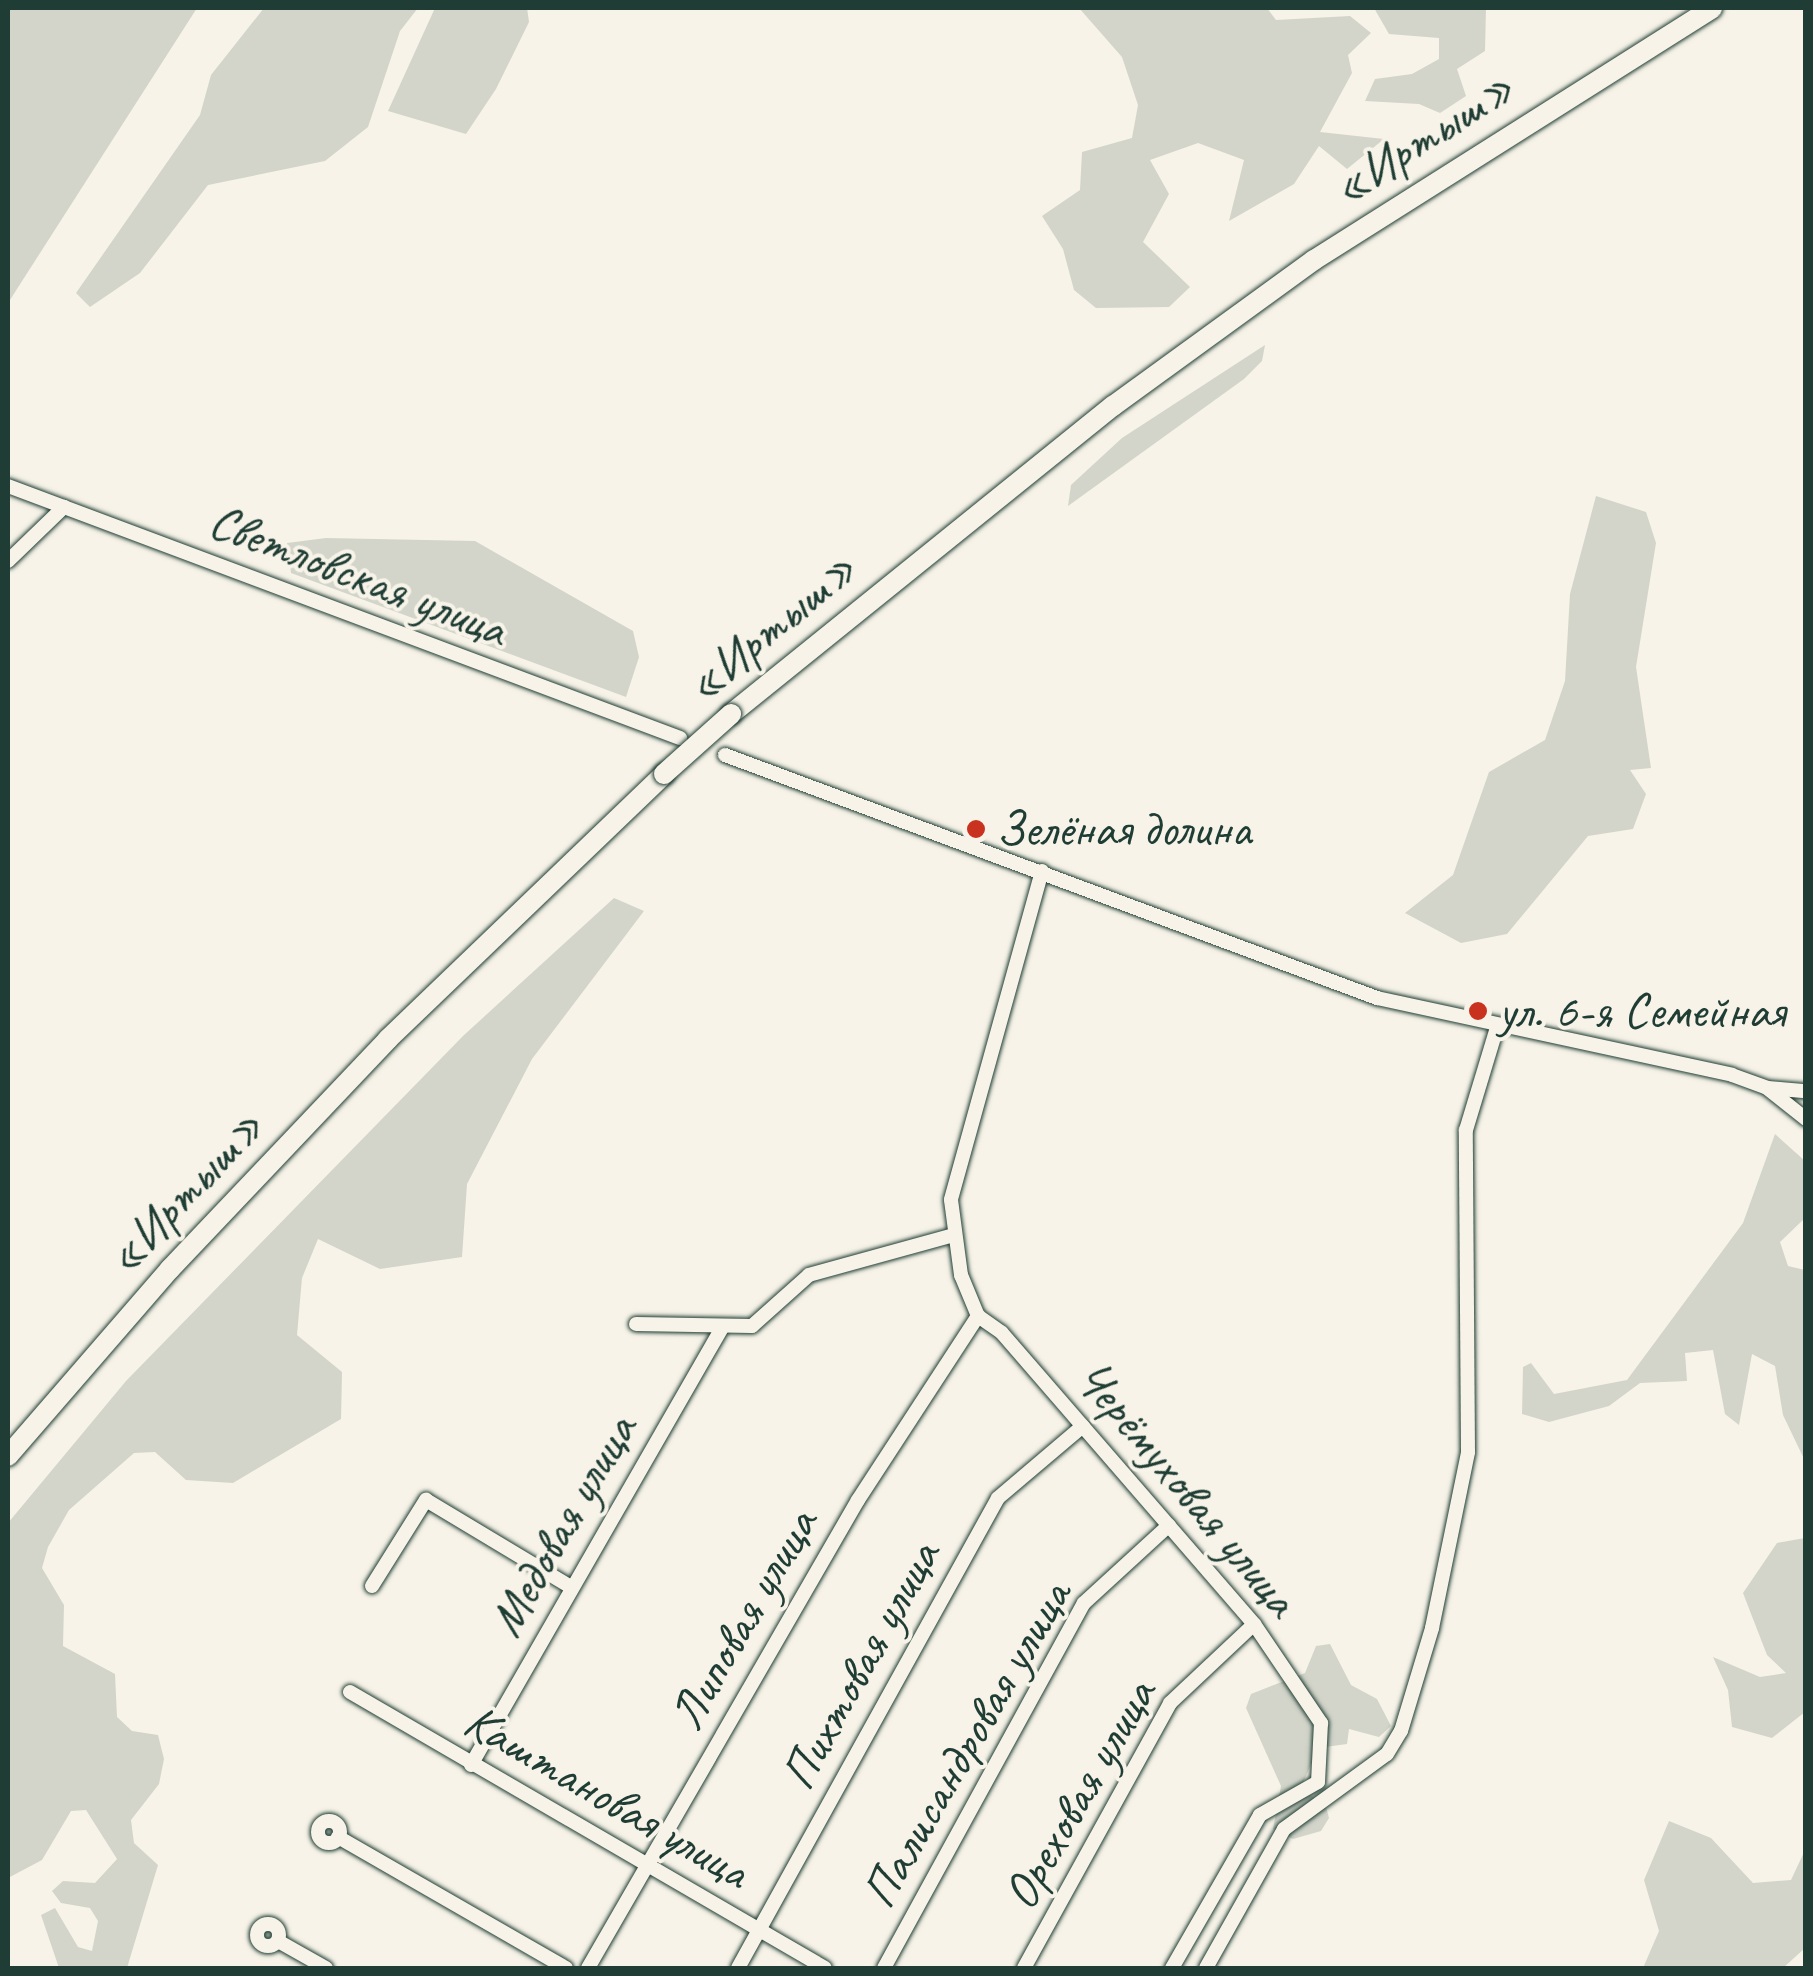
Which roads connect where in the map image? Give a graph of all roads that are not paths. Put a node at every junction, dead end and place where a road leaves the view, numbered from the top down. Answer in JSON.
{"nodes":[{"id":1,"x":1712,"y":8,"type":"edge"},
{"id":2,"x":8,"y":486,"type":"edge"},
{"id":3,"x":64,"y":507,"type":"junction"},
{"id":4,"x":8,"y":560,"type":"edge"},
{"id":5,"x":680,"y":738,"type":"dead end"},
{"id":6,"x":725,"y":755,"type":"dead end"},
{"id":7,"x":1042,"y":871,"type":"junction"},
{"id":8,"x":1497,"y":1028,"type":"junction"},
{"id":9,"x":1767,"y":1088,"type":"junction"},
{"id":10,"x":1806,"y":1092,"type":"edge"},
{"id":11,"x":1806,"y":1118,"type":"edge"},
{"id":12,"x":951,"y":1236,"type":"junction"},
{"id":13,"x":978,"y":1316,"type":"junction"},
{"id":14,"x":636,"y":1324,"type":"dead end"},
{"id":15,"x":723,"y":1326,"type":"junction"},
{"id":16,"x":1083,"y":1426,"type":"junction"},
{"id":17,"x":8,"y":1456,"type":"edge"},
{"id":18,"x":1169,"y":1525,"type":"junction"},
{"id":19,"x":372,"y":1586,"type":"dead end"},
{"id":20,"x":570,"y":1588,"type":"junction"},
{"id":21,"x":1254,"y":1624,"type":"junction"},
{"id":22,"x":350,"y":1692,"type":"dead end"},
{"id":23,"x":471,"y":1765,"type":"junction"},
{"id":24,"x":338,"y":1837,"type":"dead end"},
{"id":25,"x":648,"y":1866,"type":"junction"},
{"id":26,"x":760,"y":1930,"type":"junction"},
{"id":27,"x":278,"y":1941,"type":"dead end"},
{"id":28,"x":326,"y":1968,"type":"edge"},
{"id":29,"x":566,"y":1968,"type":"edge"},
{"id":30,"x":588,"y":1968,"type":"edge"},
{"id":31,"x":738,"y":1968,"type":"edge"},
{"id":32,"x":824,"y":1968,"type":"edge"},
{"id":33,"x":884,"y":1968,"type":"edge"},
{"id":34,"x":1024,"y":1968,"type":"edge"},
{"id":35,"x":1172,"y":1968,"type":"edge"},
{"id":36,"x":1206,"y":1968,"type":"edge"}],
"edges":[{"from":1,"to":17,"type":"highway","name":"«Иртыш»","bridge":true},
{"from":2,"to":3,"type":"street","name":"Светловская улица"},
{"from":3,"to":4,"type":"street"},
{"from":3,"to":5,"type":"street","name":"Светловская улица"},
{"from":6,"to":7,"type":"street"},
{"from":7,"to":8,"type":"street"},
{"from":7,"to":12,"type":"street"},
{"from":8,"to":9,"type":"street"},
{"from":8,"to":36,"type":"street"},
{"from":9,"to":10,"type":"street"},
{"from":9,"to":11,"type":"street"},
{"from":12,"to":13,"type":"street"},
{"from":12,"to":15,"type":"street"},
{"from":13,"to":16,"type":"street","name":"Черёмуховая улица"},
{"from":13,"to":25,"type":"street","name":"Липовая улица"},
{"from":14,"to":15,"type":"street"},
{"from":15,"to":20,"type":"street","name":"Медовая улица"},
{"from":16,"to":18,"type":"street","name":"Черёмуховая улица"},
{"from":16,"to":26,"type":"street","name":"Пихтовая улица"},
{"from":18,"to":21,"type":"street","name":"Черёмуховая улица"},
{"from":18,"to":33,"type":"street","name":"Палисандровая улица"},
{"from":19,"to":20,"type":"street"},
{"from":20,"to":23,"type":"street","name":"Медовая улица"},
{"from":21,"to":34,"type":"street","name":"Ореховая улица"},
{"from":21,"to":35,"type":"street","name":"Черёмуховая улица"},
{"from":22,"to":23,"type":"street","name":"Каштановая улица"},
{"from":23,"to":25,"type":"street","name":"Каштановая улица"},
{"from":24,"to":29,"type":"street"},
{"from":25,"to":26,"type":"street","name":"Каштановая улица"},
{"from":25,"to":30,"type":"street","name":"Липовая улица"},
{"from":26,"to":31,"type":"street","name":"Пихтовая улица"},
{"from":26,"to":32,"type":"street","name":"Каштановая улица"},
{"from":27,"to":28,"type":"street"}]}
